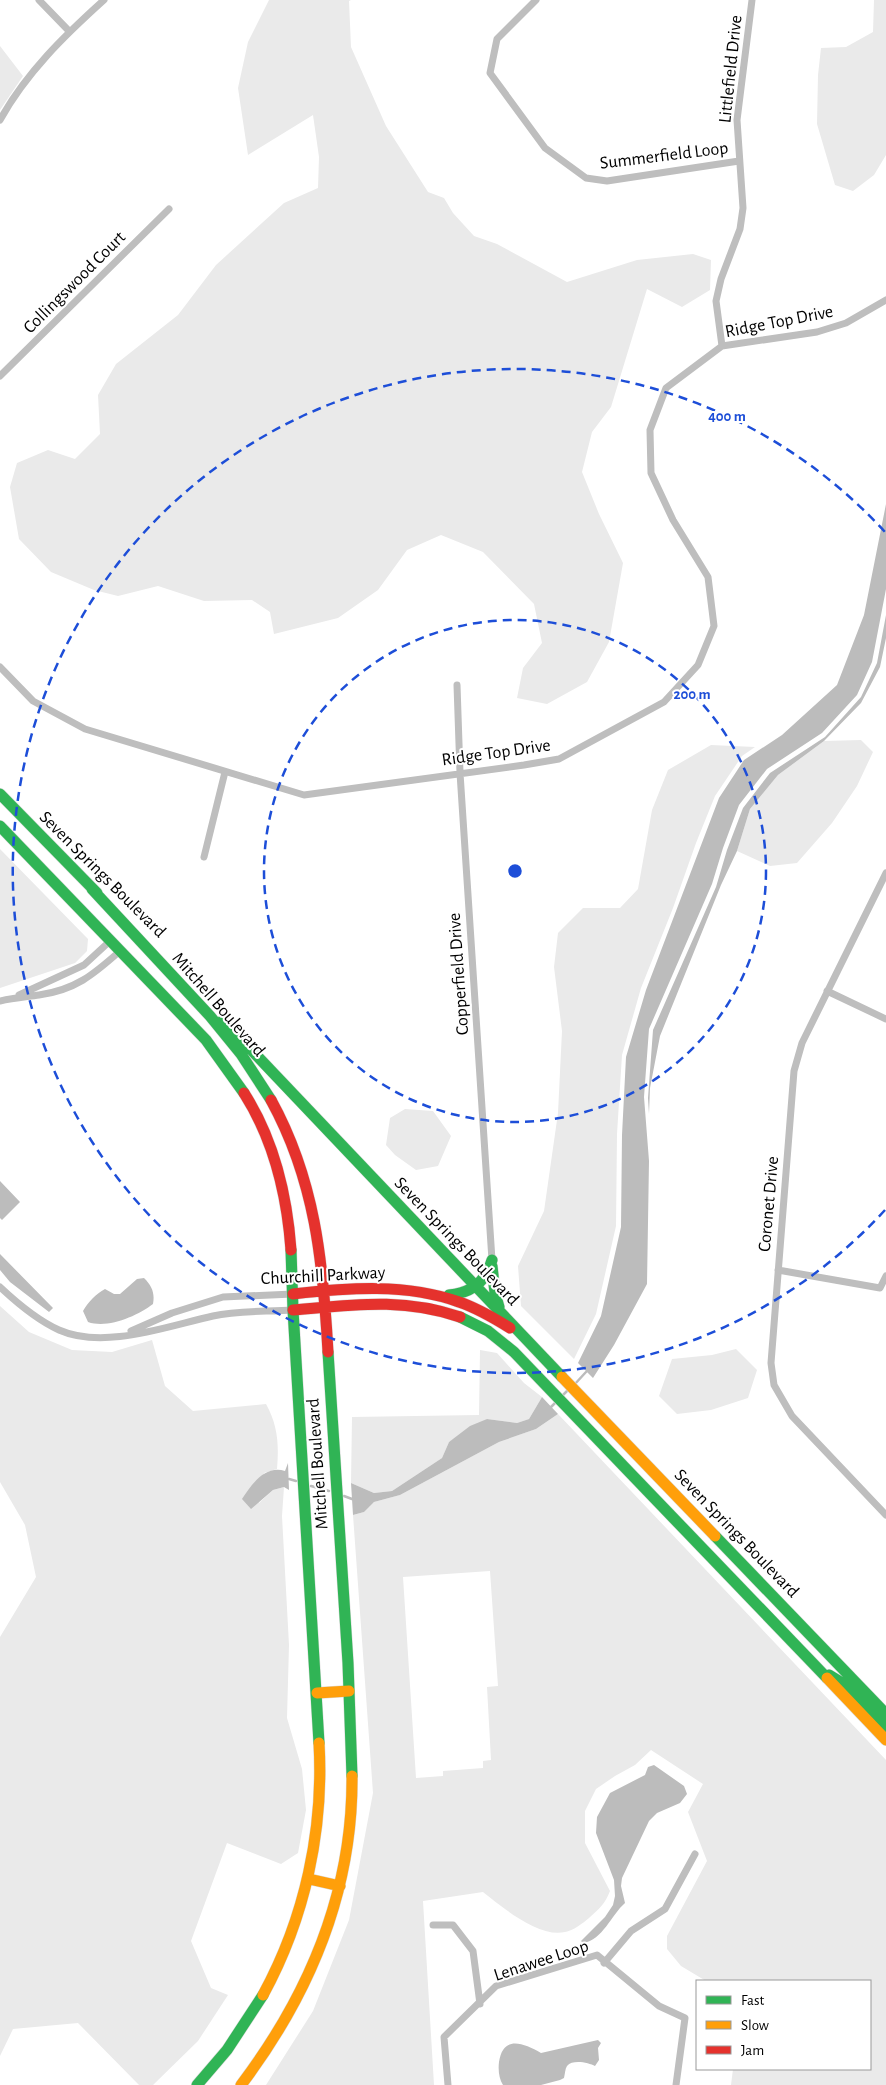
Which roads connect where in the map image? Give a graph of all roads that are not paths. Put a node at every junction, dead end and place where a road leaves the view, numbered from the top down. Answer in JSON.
{"nodes":[{"id":1,"x":39,"y":0,"type":"edge"},
{"id":2,"x":104,"y":0,"type":"edge"},
{"id":3,"x":536,"y":0,"type":"edge"},
{"id":4,"x":752,"y":0,"type":"edge"},
{"id":5,"x":69,"y":31,"type":"junction"},
{"id":6,"x":0,"y":120,"type":"edge"},
{"id":7,"x":740,"y":161,"type":"junction"},
{"id":8,"x":169,"y":209,"type":"dead end"},
{"id":9,"x":886,"y":300,"type":"edge"},
{"id":10,"x":722,"y":346,"type":"junction"},
{"id":11,"x":0,"y":376,"type":"edge"},
{"id":12,"x":0,"y":667,"type":"edge"},
{"id":13,"x":457,"y":685,"type":"dead end"},
{"id":14,"x":225,"y":772,"type":"junction"},
{"id":15,"x":460,"y":773,"type":"junction"},
{"id":16,"x":0,"y":794,"type":"edge"},
{"id":17,"x":0,"y":826,"type":"edge"},
{"id":18,"x":204,"y":857,"type":"dead end"},
{"id":19,"x":886,"y":873,"type":"edge"},
{"id":20,"x":92,"y":889,"type":"junction"},
{"id":21,"x":110,"y":941,"type":"junction"},
{"id":22,"x":120,"y":951,"type":"junction"},
{"id":23,"x":827,"y":991,"type":"junction"},
{"id":24,"x":17,"y":997,"type":"junction"},
{"id":25,"x":0,"y":1001,"type":"edge"},
{"id":26,"x":886,"y":1019,"type":"edge"},
{"id":27,"x":492,"y":1260,"type":"junction"},
{"id":28,"x":778,"y":1270,"type":"junction"},
{"id":29,"x":886,"y":1276,"type":"edge"},
{"id":30,"x":477,"y":1285,"type":"junction"},
{"id":31,"x":0,"y":1287,"type":"edge"},
{"id":32,"x":324,"y":1290,"type":"junction"},
{"id":33,"x":293,"y":1294,"type":"junction"},
{"id":34,"x":441,"y":1295,"type":"junction"},
{"id":35,"x":325,"y":1308,"type":"junction"},
{"id":36,"x":499,"y":1309,"type":"junction"},
{"id":37,"x":293,"y":1310,"type":"junction"},
{"id":38,"x":117,"y":1337,"type":"junction"},
{"id":39,"x":526,"y":1339,"type":"junction"},
{"id":40,"x":886,"y":1515,"type":"edge"},
{"id":41,"x":820,"y":1671,"type":"junction"},
{"id":42,"x":349,"y":1691,"type":"junction"},
{"id":43,"x":317,"y":1693,"type":"junction"},
{"id":44,"x":886,"y":1714,"type":"edge"},
{"id":45,"x":886,"y":1727,"type":"edge"},
{"id":46,"x":886,"y":1740,"type":"edge"},
{"id":47,"x":694,"y":1854,"type":"dead end"},
{"id":48,"x":309,"y":1879,"type":"junction"},
{"id":49,"x":340,"y":1886,"type":"junction"},
{"id":50,"x":433,"y":1925,"type":"dead end"},
{"id":51,"x":604,"y":1963,"type":"junction"},
{"id":52,"x":480,"y":2004,"type":"junction"},
{"id":53,"x":197,"y":2085,"type":"edge"},
{"id":54,"x":240,"y":2085,"type":"edge"},
{"id":55,"x":448,"y":2085,"type":"edge"},
{"id":56,"x":676,"y":2085,"type":"edge"}],
"edges":[{"from":1,"to":5,"type":"street"},
{"from":2,"to":5,"type":"street"},
{"from":3,"to":7,"type":"street","name":"Summerfield Loop"},
{"from":4,"to":7,"type":"street","name":"Littlefield Drive"},
{"from":5,"to":6,"type":"street"},
{"from":7,"to":10,"type":"street","name":"Littlefield Drive"},
{"from":8,"to":11,"type":"street","name":"Collingswood Court"},
{"from":9,"to":10,"type":"street","name":"Ridge Top Drive"},
{"from":10,"to":15,"type":"street","name":"Ridge Top Drive"},
{"from":12,"to":14,"type":"street","name":"Ridge Top Drive"},
{"from":13,"to":15,"type":"street","name":"Copperfield Drive"},
{"from":14,"to":15,"type":"street","name":"Ridge Top Drive"},
{"from":14,"to":18,"type":"street"},
{"from":15,"to":27,"type":"street","name":"Copperfield Drive"},
{"from":16,"to":20,"type":"main road","name":"Seven Springs Boulevard"},
{"from":17,"to":21,"type":"main road"},
{"from":19,"to":23,"type":"street","name":"Coronet Drive"},
{"from":20,"to":30,"type":"main road","name":"Seven Springs Boulevard"},
{"from":20,"to":32,"type":"main road","name":"Mitchell Boulevard"},
{"from":21,"to":22,"type":"main road"},
{"from":21,"to":24,"type":"street"},
{"from":22,"to":24,"type":"street"},
{"from":22,"to":33,"type":"main road"},
{"from":23,"to":26,"type":"street"},
{"from":23,"to":28,"type":"street","name":"Coronet Drive"},
{"from":24,"to":25,"type":"street"},
{"from":27,"to":30,"type":"main road"},
{"from":27,"to":36,"type":"main road"},
{"from":28,"to":29,"type":"street"},
{"from":28,"to":40,"type":"street","name":"Coronet Drive"},
{"from":30,"to":34,"type":"main road"},
{"from":30,"to":36,"type":"main road","name":"Seven Springs Boulevard"},
{"from":31,"to":38,"type":"street","name":"Churchill Parkway"},
{"from":32,"to":33,"type":"main road","name":"Churchill Parkway"},
{"from":32,"to":34,"type":"main road","name":"Churchill Parkway"},
{"from":32,"to":35,"type":"main road","name":"Mitchell Boulevard"},
{"from":33,"to":37,"type":"main road","name":"Mitchell Boulevard"},
{"from":33,"to":38,"type":"street","name":"Churchill Parkway"},
{"from":34,"to":39,"type":"main road","name":"Churchill Parkway"},
{"from":35,"to":37,"type":"main road","name":"Churchill Parkway"},
{"from":35,"to":41,"type":"main road","name":"Seven Springs Boulevard"},
{"from":35,"to":42,"type":"main road","name":"Mitchell Boulevard"},
{"from":36,"to":39,"type":"main road","name":"Seven Springs Boulevard"},
{"from":37,"to":38,"type":"street","name":"Churchill Parkway"},
{"from":37,"to":43,"type":"main road","name":"Mitchell Boulevard"},
{"from":39,"to":44,"type":"main road","name":"Seven Springs Boulevard"},
{"from":41,"to":45,"type":"main road"},
{"from":41,"to":46,"type":"main road","name":"Seven Springs Boulevard"},
{"from":42,"to":43,"type":"main road"},
{"from":42,"to":49,"type":"main road","name":"Mitchell Boulevard"},
{"from":43,"to":48,"type":"main road","name":"Mitchell Boulevard"},
{"from":47,"to":51,"type":"street"},
{"from":48,"to":49,"type":"main road"},
{"from":48,"to":53,"type":"main road","name":"Mitchell Boulevard"},
{"from":49,"to":54,"type":"main road","name":"Mitchell Boulevard"},
{"from":50,"to":52,"type":"street"},
{"from":51,"to":52,"type":"street","name":"Lenawee Loop"},
{"from":51,"to":56,"type":"street","name":"Lenawee Loop"},
{"from":52,"to":55,"type":"street","name":"Lenawee Loop"}]}
